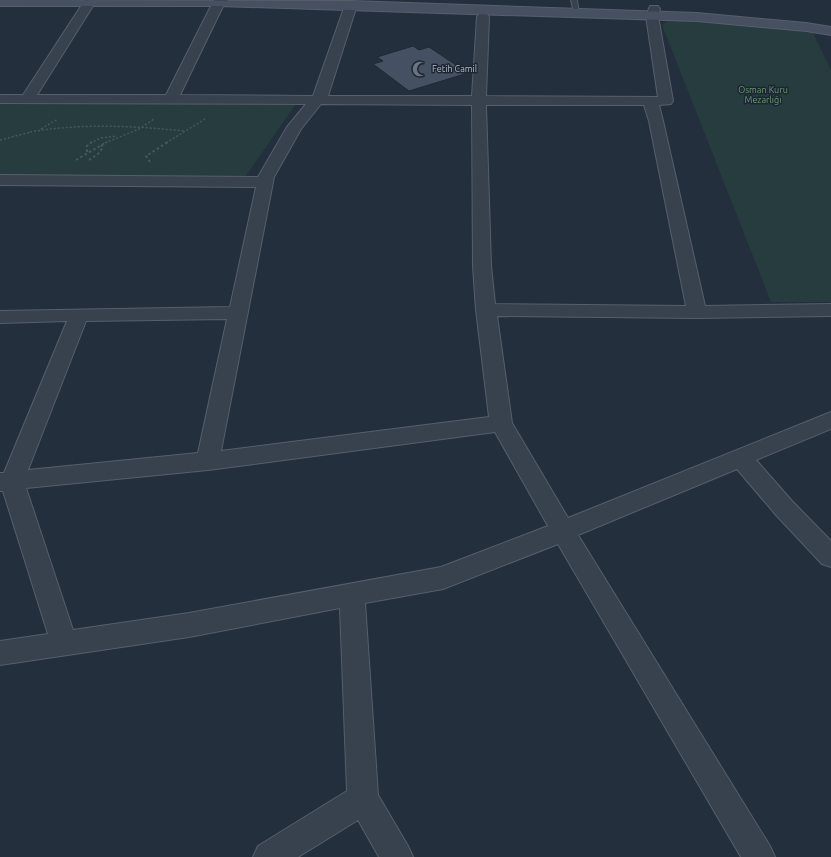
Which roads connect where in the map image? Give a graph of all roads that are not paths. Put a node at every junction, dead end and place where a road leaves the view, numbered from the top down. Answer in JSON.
{"nodes":[{"id":1,"x":412,"y":0,"type":"edge"},
{"id":2,"x":90,"y":1,"type":"junction"},
{"id":3,"x":220,"y":1,"type":"edge"},
{"id":4,"x":0,"y":2,"type":"edge"},
{"id":5,"x":351,"y":5,"type":"junction"},
{"id":6,"x":575,"y":6,"type":"edge"},
{"id":7,"x":653,"y":12,"type":"junction"},
{"id":8,"x":483,"y":17,"type":"dead end"},
{"id":9,"x":831,"y":24,"type":"edge"},
{"id":10,"x":831,"y":31,"type":"edge"},
{"id":11,"x":0,"y":99,"type":"edge"},
{"id":12,"x":27,"y":100,"type":"junction"},
{"id":13,"x":168,"y":100,"type":"junction"},
{"id":14,"x":317,"y":100,"type":"junction"},
{"id":15,"x":479,"y":100,"type":"junction"},
{"id":16,"x":650,"y":101,"type":"junction"},
{"id":17,"x":0,"y":180,"type":"edge"},
{"id":18,"x":265,"y":182,"type":"junction"},
{"id":19,"x":486,"y":310,"type":"junction"},
{"id":20,"x":831,"y":310,"type":"edge"},
{"id":21,"x":697,"y":312,"type":"junction"},
{"id":22,"x":238,"y":313,"type":"junction"},
{"id":23,"x":79,"y":314,"type":"junction"},
{"id":24,"x":0,"y":317,"type":"edge"},
{"id":25,"x":831,"y":420,"type":"edge"},
{"id":26,"x":501,"y":423,"type":"junction"},
{"id":27,"x":740,"y":457,"type":"junction"},
{"id":28,"x":208,"y":461,"type":"junction"},
{"id":29,"x":6,"y":482,"type":"edge"},
{"id":30,"x":564,"y":531,"type":"junction"},
{"id":31,"x":831,"y":557,"type":"edge"},
{"id":32,"x":352,"y":595,"type":"junction"},
{"id":33,"x":64,"y":644,"type":"junction"},
{"id":34,"x":0,"y":653,"type":"edge"},
{"id":35,"x":363,"y":799,"type":"junction"},
{"id":36,"x":269,"y":857,"type":"edge"},
{"id":37,"x":397,"y":857,"type":"edge"},
{"id":38,"x":759,"y":857,"type":"edge"}],
"edges":[{"from":1,"to":6,"type":"main road"},
{"from":2,"to":3,"type":"main road"},
{"from":2,"to":4,"type":"main road"},
{"from":2,"to":12,"type":"street"},
{"from":3,"to":5,"type":"main road"},
{"from":3,"to":13,"type":"street"},
{"from":5,"to":6,"type":"main road"},
{"from":5,"to":14,"type":"street"},
{"from":6,"to":7,"type":"main road"},
{"from":7,"to":9,"type":"main road"},
{"from":7,"to":10,"type":"main road"},
{"from":7,"to":16,"type":"street"},
{"from":8,"to":15,"type":"street"},
{"from":11,"to":12,"type":"street"},
{"from":12,"to":13,"type":"street"},
{"from":13,"to":14,"type":"street"},
{"from":14,"to":15,"type":"street"},
{"from":14,"to":18,"type":"street"},
{"from":15,"to":16,"type":"street"},
{"from":15,"to":19,"type":"street"},
{"from":16,"to":21,"type":"street"},
{"from":17,"to":18,"type":"street"},
{"from":18,"to":22,"type":"street"},
{"from":19,"to":21,"type":"street"},
{"from":19,"to":26,"type":"street"},
{"from":20,"to":21,"type":"street"},
{"from":22,"to":23,"type":"street"},
{"from":22,"to":28,"type":"street"},
{"from":23,"to":24,"type":"street"},
{"from":23,"to":29,"type":"street"},
{"from":25,"to":27,"type":"street"},
{"from":26,"to":28,"type":"street"},
{"from":26,"to":30,"type":"street"},
{"from":27,"to":30,"type":"street"},
{"from":27,"to":31,"type":"street"},
{"from":28,"to":29,"type":"street"},
{"from":29,"to":33,"type":"street"},
{"from":30,"to":32,"type":"street"},
{"from":30,"to":38,"type":"street"},
{"from":32,"to":33,"type":"street"},
{"from":32,"to":35,"type":"street"},
{"from":33,"to":34,"type":"street"},
{"from":35,"to":36,"type":"street"},
{"from":35,"to":37,"type":"street"}]}
